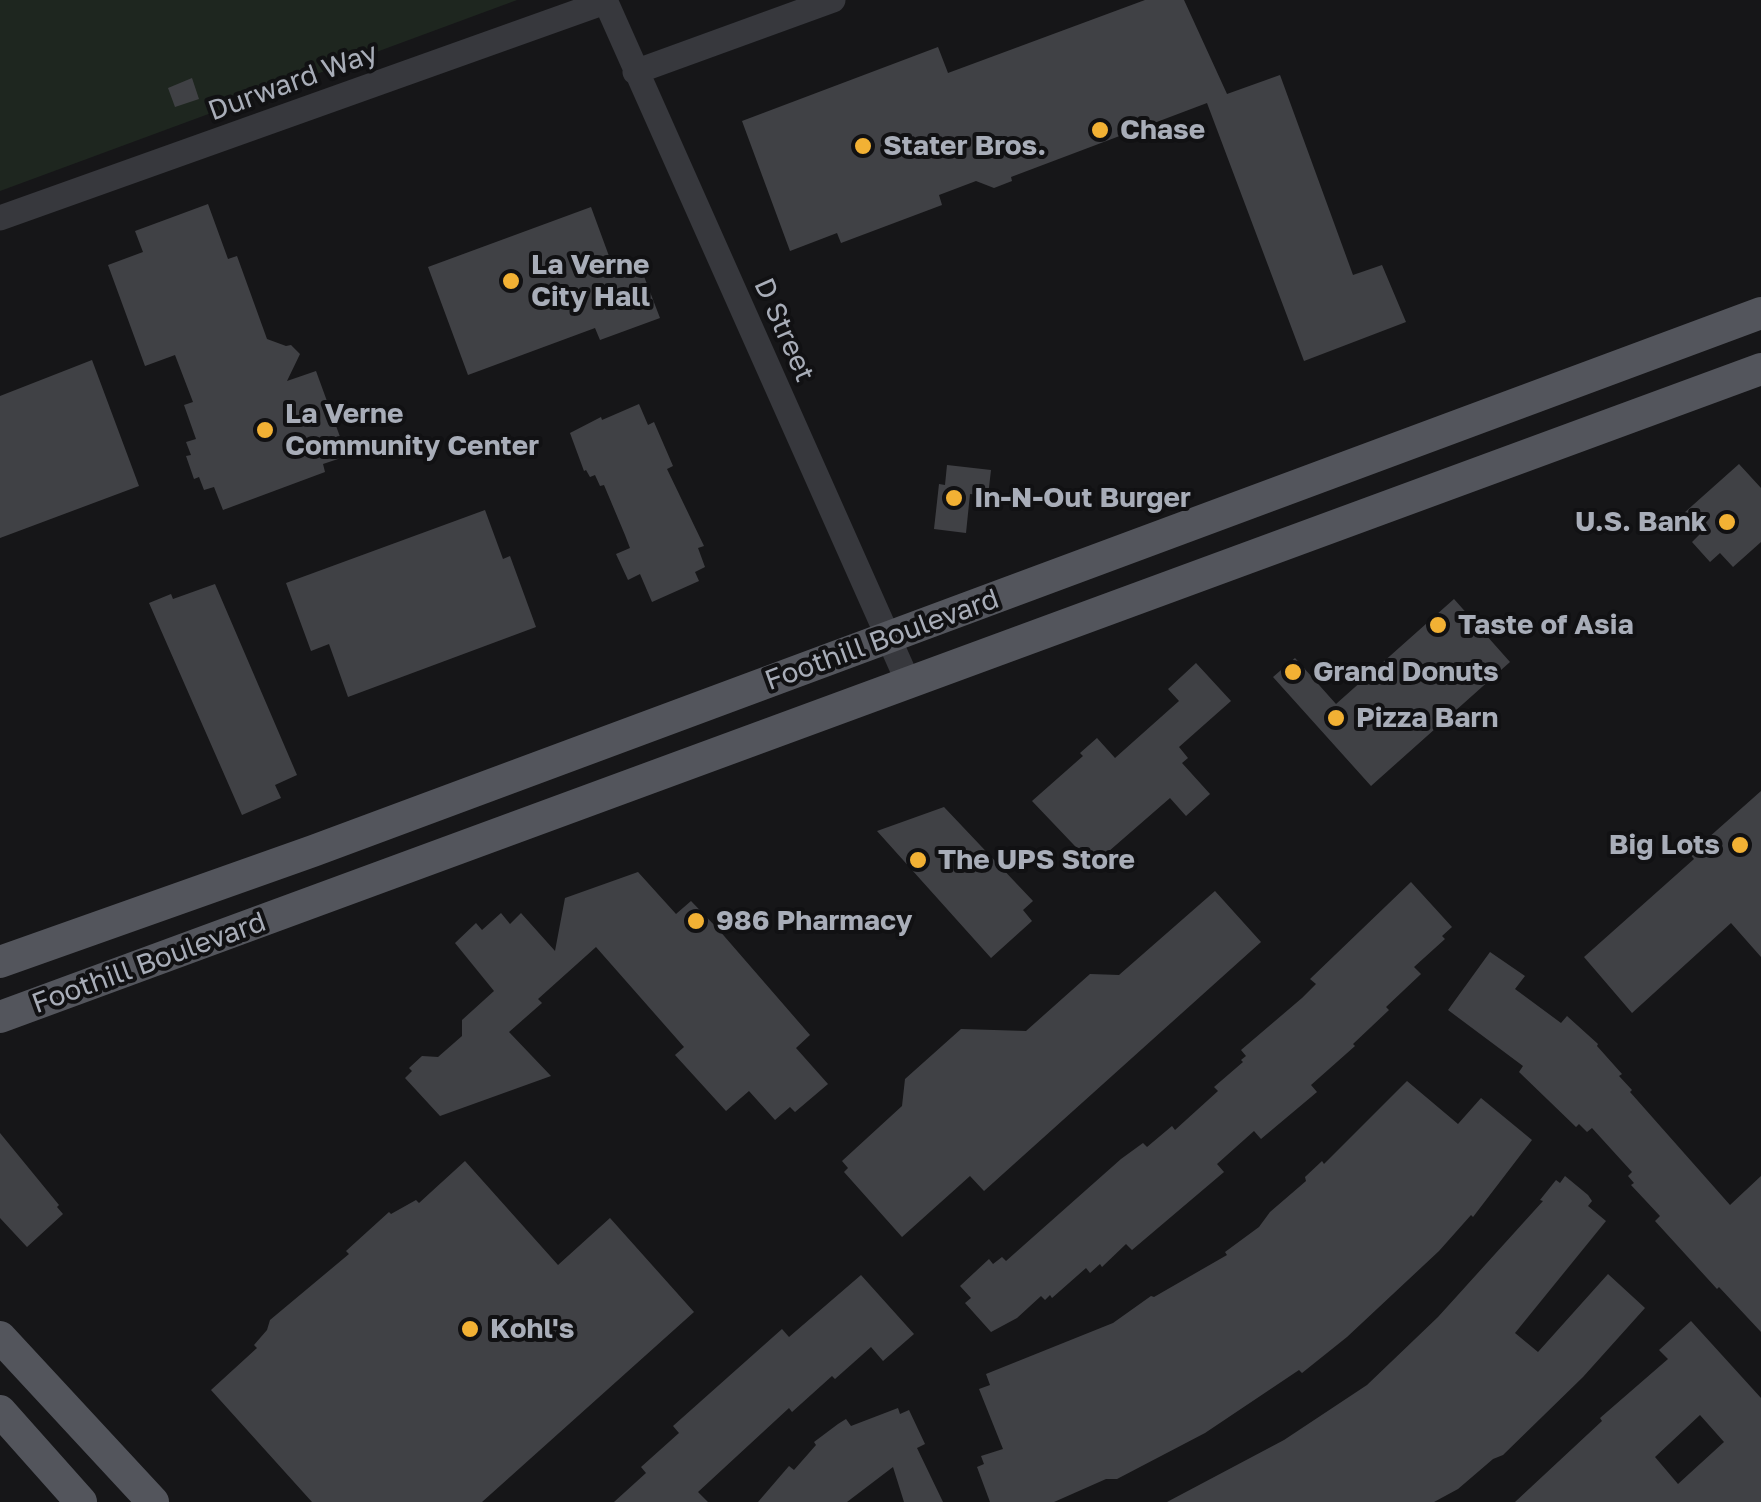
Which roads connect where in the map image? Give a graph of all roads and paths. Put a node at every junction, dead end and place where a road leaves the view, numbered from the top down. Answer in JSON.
{"nodes":[{"id":1,"x":834,"y":0,"type":"edge"},
{"id":2,"x":605,"y":1,"type":"edge"},
{"id":3,"x":634,"y":72,"type":"junction"},
{"id":4,"x":0,"y":218,"type":"edge"},
{"id":5,"x":1761,"y":313,"type":"edge"},
{"id":6,"x":1761,"y":369,"type":"edge"},
{"id":7,"x":890,"y":638,"type":"junction"},
{"id":8,"x":909,"y":684,"type":"junction"},
{"id":9,"x":0,"y":962,"type":"edge"},
{"id":10,"x":0,"y":1017,"type":"edge"},
{"id":11,"x":0,"y":1337,"type":"edge"},
{"id":12,"x":0,"y":1411,"type":"edge"},
{"id":13,"x":80,"y":1502,"type":"edge"},
{"id":14,"x":153,"y":1502,"type":"edge"}],
"edges":[{"from":1,"to":3,"type":"street"},
{"from":2,"to":3,"type":"street","name":"D Street"},
{"from":2,"to":4,"type":"street","name":"Durward Way"},
{"from":3,"to":7,"type":"street","name":"D Street"},
{"from":5,"to":7,"type":"main road","name":"Foothill Boulevard"},
{"from":6,"to":8,"type":"main road","name":"Foothill Boulevard"},
{"from":7,"to":8,"type":"street","name":"D Street"},
{"from":7,"to":9,"type":"main road","name":"Foothill Boulevard"},
{"from":8,"to":10,"type":"main road","name":"Foothill Boulevard"},
{"from":11,"to":14,"type":"main road"},
{"from":12,"to":13,"type":"main road"}]}
